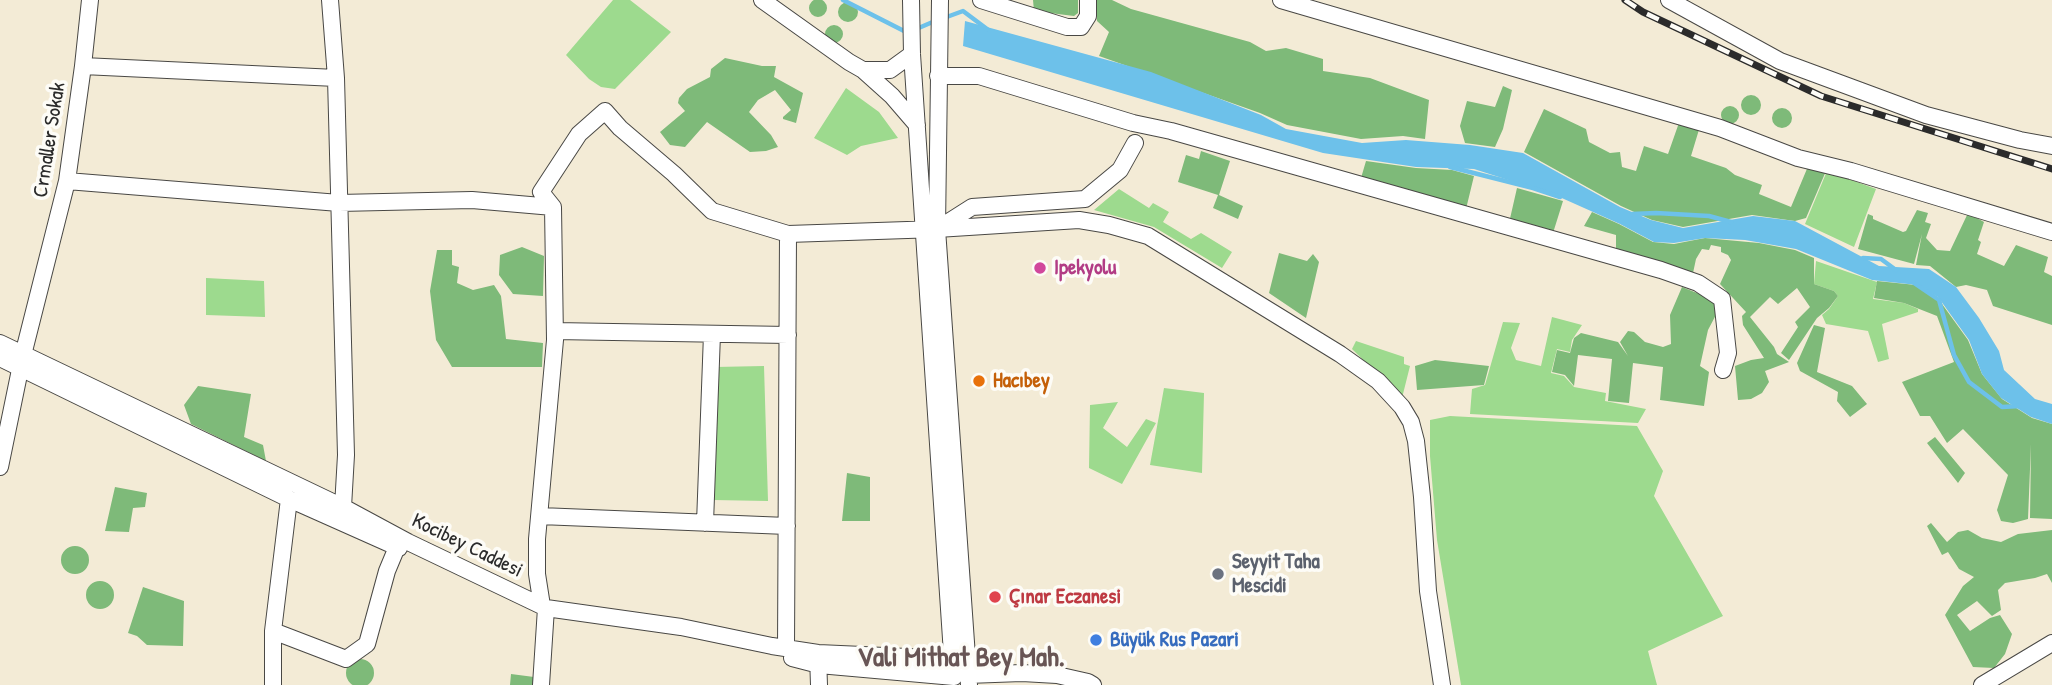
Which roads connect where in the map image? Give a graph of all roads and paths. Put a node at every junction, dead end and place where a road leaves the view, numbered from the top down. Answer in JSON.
{"nodes":[{"id":1,"x":90,"y":0,"type":"edge"},
{"id":2,"x":330,"y":0,"type":"edge"},
{"id":3,"x":762,"y":0,"type":"edge"},
{"id":4,"x":911,"y":0,"type":"edge"},
{"id":5,"x":940,"y":0,"type":"edge"},
{"id":6,"x":981,"y":0,"type":"edge"},
{"id":7,"x":1088,"y":0,"type":"edge"},
{"id":8,"x":1282,"y":0,"type":"edge"},
{"id":9,"x":1670,"y":0,"type":"edge"},
{"id":10,"x":912,"y":54,"type":"junction"},
{"id":11,"x":83,"y":66,"type":"junction"},
{"id":12,"x":863,"y":70,"type":"junction"},
{"id":13,"x":938,"y":76,"type":"junction"},
{"id":14,"x":336,"y":78,"type":"junction"},
{"id":15,"x":917,"y":125,"type":"junction"},
{"id":16,"x":1135,"y":143,"type":"dead end"},
{"id":17,"x":2052,"y":146,"type":"edge"},
{"id":18,"x":67,"y":181,"type":"junction"},
{"id":19,"x":339,"y":203,"type":"junction"},
{"id":20,"x":553,"y":207,"type":"junction"},
{"id":21,"x":931,"y":229,"type":"junction"},
{"id":22,"x":2052,"y":232,"type":"edge"},
{"id":23,"x":788,"y":234,"type":"junction"},
{"id":24,"x":555,"y":331,"type":"junction"},
{"id":25,"x":712,"y":334,"type":"junction"},
{"id":26,"x":788,"y":335,"type":"junction"},
{"id":27,"x":0,"y":343,"type":"edge"},
{"id":28,"x":0,"y":358,"type":"edge"},
{"id":29,"x":22,"y":362,"type":"junction"},
{"id":30,"x":1723,"y":370,"type":"dead end"},
{"id":31,"x":0,"y":467,"type":"edge"},
{"id":32,"x":289,"y":499,"type":"junction"},
{"id":33,"x":343,"y":507,"type":"junction"},
{"id":34,"x":540,"y":516,"type":"junction"},
{"id":35,"x":705,"y":523,"type":"junction"},
{"id":36,"x":787,"y":526,"type":"junction"},
{"id":37,"x":397,"y":547,"type":"junction"},
{"id":38,"x":547,"y":610,"type":"junction"},
{"id":39,"x":273,"y":631,"type":"junction"},
{"id":40,"x":2052,"y":643,"type":"edge"},
{"id":41,"x":786,"y":648,"type":"junction"},
{"id":42,"x":818,"y":659,"type":"junction"},
{"id":43,"x":952,"y":659,"type":"junction"},
{"id":44,"x":961,"y":680,"type":"edge"},
{"id":45,"x":273,"y":685,"type":"edge"},
{"id":46,"x":541,"y":685,"type":"edge"},
{"id":47,"x":547,"y":685,"type":"edge"},
{"id":48,"x":819,"y":685,"type":"edge"},
{"id":49,"x":1093,"y":685,"type":"edge"},
{"id":50,"x":1442,"y":685,"type":"edge"},
{"id":51,"x":1982,"y":685,"type":"edge"}],
"edges":[{"from":1,"to":11,"type":"street"},
{"from":2,"to":14,"type":"street"},
{"from":3,"to":12,"type":"street"},
{"from":4,"to":10,"type":"street"},
{"from":5,"to":13,"type":"street"},
{"from":6,"to":7,"type":"street"},
{"from":8,"to":22,"type":"street"},
{"from":9,"to":17,"type":"street"},
{"from":10,"to":12,"type":"street"},
{"from":10,"to":15,"type":"street"},
{"from":11,"to":14,"type":"street","name":"Crmaller Sokak"},
{"from":11,"to":18,"type":"street","name":"Crmaller Sokak"},
{"from":12,"to":15,"type":"street"},
{"from":13,"to":21,"type":"street"},
{"from":13,"to":30,"type":"street"},
{"from":14,"to":19,"type":"street"},
{"from":15,"to":21,"type":"street"},
{"from":16,"to":21,"type":"street"},
{"from":18,"to":19,"type":"street"},
{"from":18,"to":29,"type":"street","name":"Crmaller Sokak"},
{"from":19,"to":20,"type":"street"},
{"from":19,"to":33,"type":"street"},
{"from":20,"to":23,"type":"street"},
{"from":20,"to":24,"type":"street"},
{"from":21,"to":23,"type":"street"},
{"from":21,"to":43,"type":"street"},
{"from":21,"to":44,"type":"street"},
{"from":21,"to":50,"type":"street"},
{"from":23,"to":26,"type":"street"},
{"from":24,"to":25,"type":"street"},
{"from":24,"to":34,"type":"street"},
{"from":25,"to":26,"type":"street"},
{"from":25,"to":35,"type":"street"},
{"from":26,"to":36,"type":"street"},
{"from":27,"to":29,"type":"street","name":"Kocibey Caddesi"},
{"from":28,"to":29,"type":"street","name":"Kocibey Caddesi"},
{"from":29,"to":31,"type":"street","name":"Crmaller Sokak"},
{"from":29,"to":32,"type":"street","name":"Kocibey Caddesi"},
{"from":29,"to":33,"type":"street","name":"Kocibey Caddesi"},
{"from":32,"to":37,"type":"street","name":"Kocibey Caddesi"},
{"from":32,"to":39,"type":"street"},
{"from":33,"to":38,"type":"street","name":"Kocibey Caddesi"},
{"from":34,"to":35,"type":"street"},
{"from":34,"to":38,"type":"street"},
{"from":35,"to":36,"type":"street"},
{"from":36,"to":41,"type":"street"},
{"from":37,"to":38,"type":"street","name":"Kocibey Caddesi"},
{"from":37,"to":39,"type":"street"},
{"from":38,"to":41,"type":"street","name":"Kocibey Caddesi"},
{"from":38,"to":42,"type":"street","name":"Kocibey Caddesi"},
{"from":38,"to":46,"type":"street"},
{"from":38,"to":47,"type":"street"},
{"from":39,"to":45,"type":"street"},
{"from":40,"to":51,"type":"street"},
{"from":41,"to":42,"type":"street","name":"Kocibey Caddesi"},
{"from":42,"to":43,"type":"street","name":"Kocibey Caddesi"},
{"from":42,"to":44,"type":"street","name":"Kocibey Caddesi"},
{"from":42,"to":48,"type":"street"},
{"from":43,"to":44,"type":"street"},
{"from":44,"to":49,"type":"street","name":"Kocibey Caddesi"}]}
